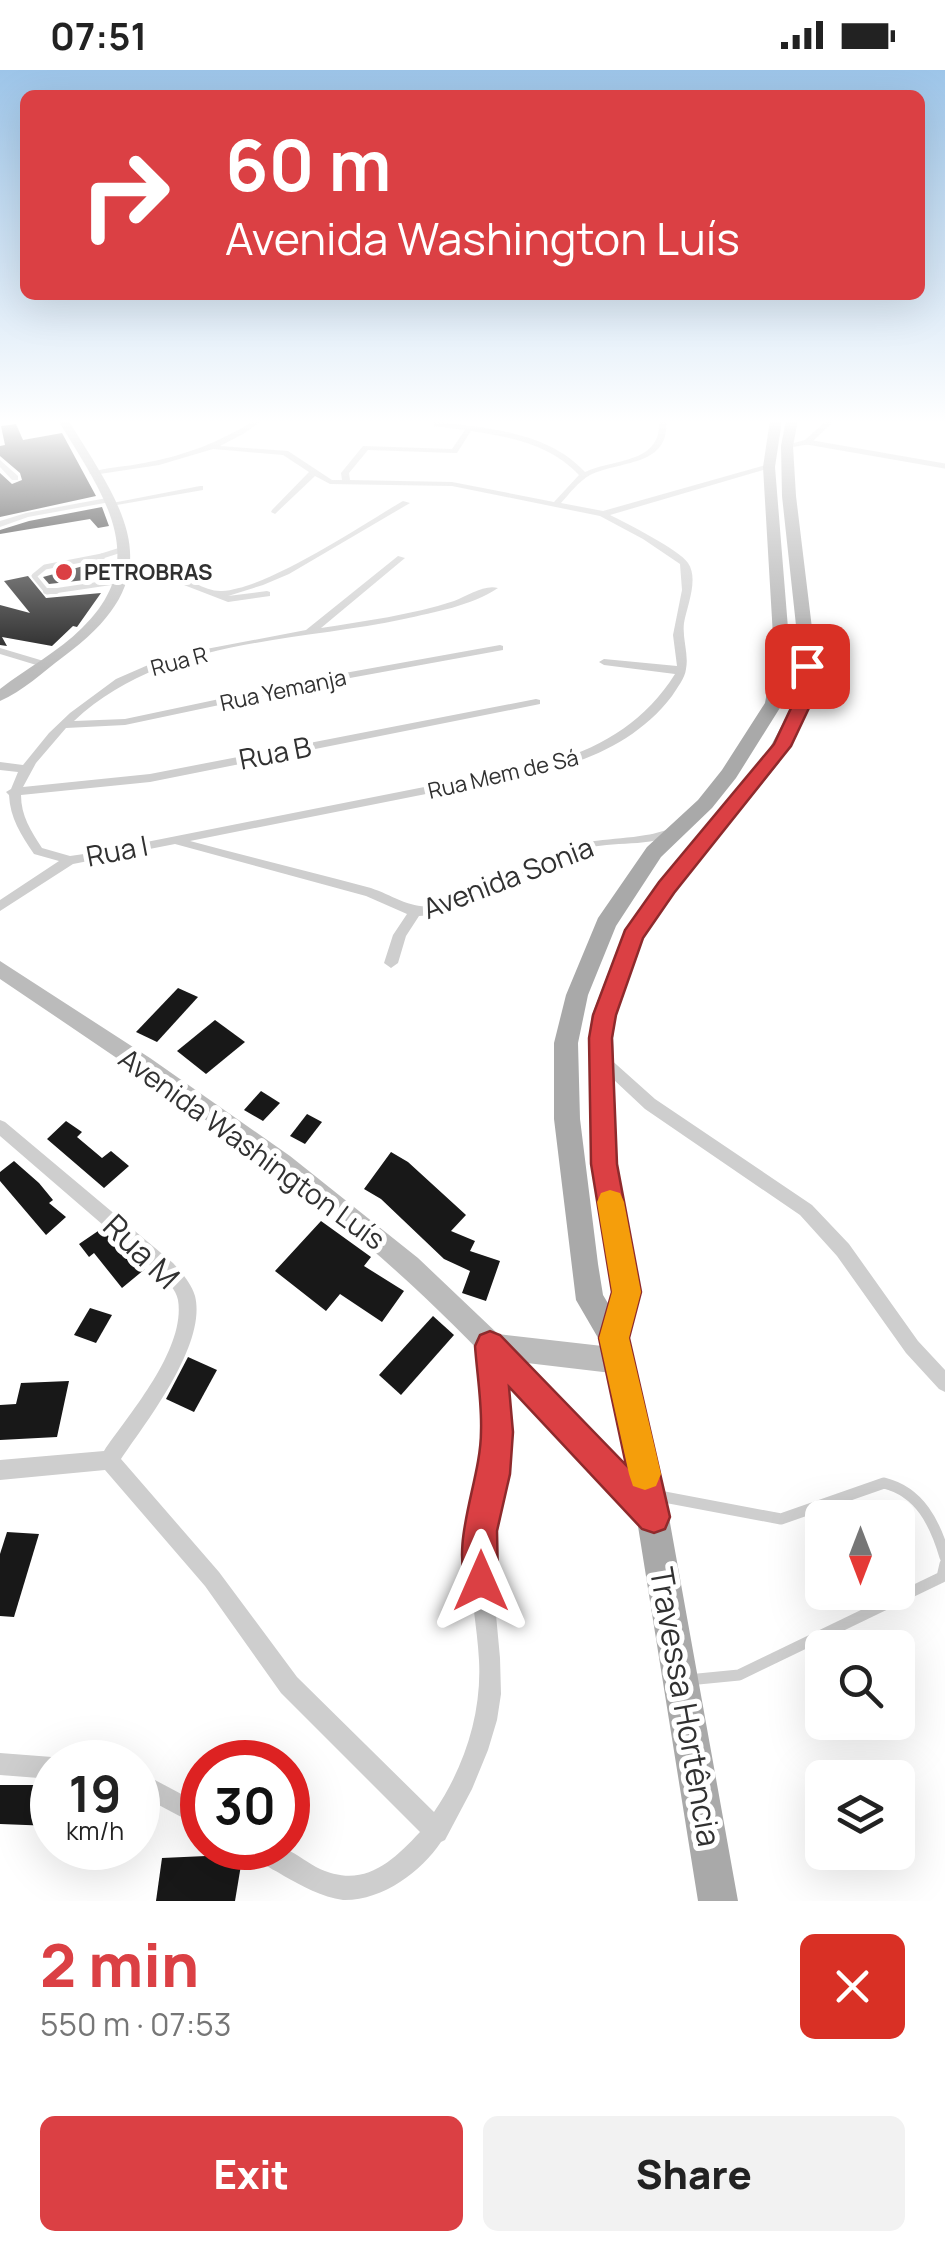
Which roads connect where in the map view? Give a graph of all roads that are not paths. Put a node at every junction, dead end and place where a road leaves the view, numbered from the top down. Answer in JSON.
{"nodes":[{"id":1,"x":87,"y":505,"type":"edge"},
{"id":2,"x":110,"y":505,"type":"edge"},
{"id":3,"x":281,"y":505,"type":"edge"},
{"id":4,"x":400,"y":505,"type":"edge"},
{"id":5,"x":563,"y":505,"type":"edge"},
{"id":6,"x":634,"y":505,"type":"edge"},
{"id":7,"x":772,"y":505,"type":"edge"},
{"id":8,"x":790,"y":505,"type":"edge"},
{"id":9,"x":275,"y":512,"type":"dead end"},
{"id":10,"x":604,"y":514,"type":"junction"},
{"id":11,"x":0,"y":524,"type":"edge"},
{"id":12,"x":128,"y":548,"type":"junction"},
{"id":13,"x":102,"y":556,"type":"junction"},
{"id":14,"x":400,"y":558,"type":"dead end"},
{"id":15,"x":122,"y":578,"type":"junction"},
{"id":16,"x":102,"y":582,"type":"junction"},
{"id":17,"x":494,"y":588,"type":"dead end"},
{"id":18,"x":267,"y":594,"type":"dead end"},
{"id":19,"x":215,"y":595,"type":"junction"},
{"id":20,"x":308,"y":634,"type":"junction"},
{"id":21,"x":500,"y":648,"type":"dead end"},
{"id":22,"x":0,"y":652,"type":"edge"},
{"id":23,"x":604,"y":662,"type":"dead end"},
{"id":24,"x":43,"y":664,"type":"junction"},
{"id":25,"x":681,"y":670,"type":"junction"},
{"id":26,"x":0,"y":696,"type":"edge"},
{"id":27,"x":536,"y":702,"type":"dead end"},
{"id":28,"x":66,"y":725,"type":"junction"},
{"id":29,"x":0,"y":766,"type":"edge"},
{"id":30,"x":26,"y":769,"type":"junction"},
{"id":31,"x":12,"y":792,"type":"junction"},
{"id":32,"x":705,"y":804,"type":"junction"},
{"id":33,"x":169,"y":841,"type":"junction"},
{"id":34,"x":70,"y":860,"type":"junction"},
{"id":35,"x":0,"y":906,"type":"edge"},
{"id":36,"x":415,"y":912,"type":"junction"},
{"id":37,"x":392,"y":963,"type":"dead end"},
{"id":38,"x":0,"y":969,"type":"edge"},
{"id":39,"x":602,"y":1060,"type":"junction"},
{"id":40,"x":0,"y":1128,"type":"edge"},
{"id":41,"x":490,"y":1346,"type":"junction"},
{"id":42,"x":617,"y":1350,"type":"junction"},
{"id":43,"x":945,"y":1382,"type":"edge"},
{"id":44,"x":109,"y":1460,"type":"junction"},
{"id":45,"x":0,"y":1470,"type":"edge"},
{"id":46,"x":651,"y":1506,"type":"junction"},
{"id":47,"x":945,"y":1560,"type":"edge"},
{"id":48,"x":681,"y":1681,"type":"junction"},
{"id":49,"x":0,"y":1764,"type":"edge"},
{"id":50,"x":30,"y":1766,"type":"edge"},
{"id":51,"x":436,"y":1832,"type":"junction"},
{"id":52,"x":301,"y":1870,"type":"edge"},
{"id":53,"x":718,"y":1901,"type":"edge"}],
"edges":[{"from":1,"to":11,"type":"street"},
{"from":2,"to":12,"type":"main road"},
{"from":3,"to":9,"type":"street"},
{"from":4,"to":19,"type":"street"},
{"from":5,"to":10,"type":"street"},
{"from":6,"to":10,"type":"street"},
{"from":7,"to":32,"type":"main road","name":"Travessa Hortência"},
{"from":8,"to":39,"type":"main road","name":"Travessa Hortência"},
{"from":10,"to":25,"type":"street"},
{"from":12,"to":13,"type":"lane"},
{"from":12,"to":15,"type":"main road"},
{"from":13,"to":16,"type":"lane"},
{"from":13,"to":16,"type":"lane"},
{"from":14,"to":20,"type":"street"},
{"from":15,"to":16,"type":"lane"},
{"from":15,"to":19,"type":"street"},
{"from":15,"to":24,"type":"main road"},
{"from":17,"to":20,"type":"street","name":"Rua R"},
{"from":18,"to":19,"type":"street"},
{"from":20,"to":28,"type":"street","name":"Rua R"},
{"from":21,"to":28,"type":"street","name":"Rua Yemanja"},
{"from":22,"to":24,"type":"street"},
{"from":23,"to":25,"type":"street"},
{"from":24,"to":26,"type":"main road"},
{"from":25,"to":33,"type":"street","name":"Rua Mem de Sá"},
{"from":27,"to":31,"type":"street","name":"Rua B"},
{"from":28,"to":30,"type":"street"},
{"from":29,"to":30,"type":"street"},
{"from":30,"to":31,"type":"street"},
{"from":31,"to":34,"type":"street","name":"Rua I"},
{"from":32,"to":36,"type":"street","name":"Avenida Sonia"},
{"from":32,"to":42,"type":"main road","name":"Travessa Hortência"},
{"from":33,"to":34,"type":"street","name":"Rua I"},
{"from":33,"to":36,"type":"street"},
{"from":34,"to":35,"type":"street"},
{"from":36,"to":37,"type":"street","name":"Avenida Sonia"},
{"from":38,"to":41,"type":"main road","name":"Avenida Washington Luís"},
{"from":39,"to":42,"type":"main road","name":"Travessa Hortência"},
{"from":39,"to":43,"type":"street"},
{"from":40,"to":44,"type":"street","name":"Rua M"},
{"from":41,"to":42,"type":"main road"},
{"from":41,"to":46,"type":"main road","name":"Avenida Washington Luís"},
{"from":41,"to":51,"type":"street"},
{"from":42,"to":46,"type":"main road","name":"Travessa Hortência"},
{"from":44,"to":45,"type":"street"},
{"from":44,"to":51,"type":"street"},
{"from":46,"to":47,"type":"lane"},
{"from":46,"to":48,"type":"main road","name":"Travessa Hortência"},
{"from":47,"to":48,"type":"lane"},
{"from":48,"to":53,"type":"main road","name":"Travessa Hortência"},
{"from":49,"to":50,"type":"street"},
{"from":51,"to":52,"type":"street"}]}
